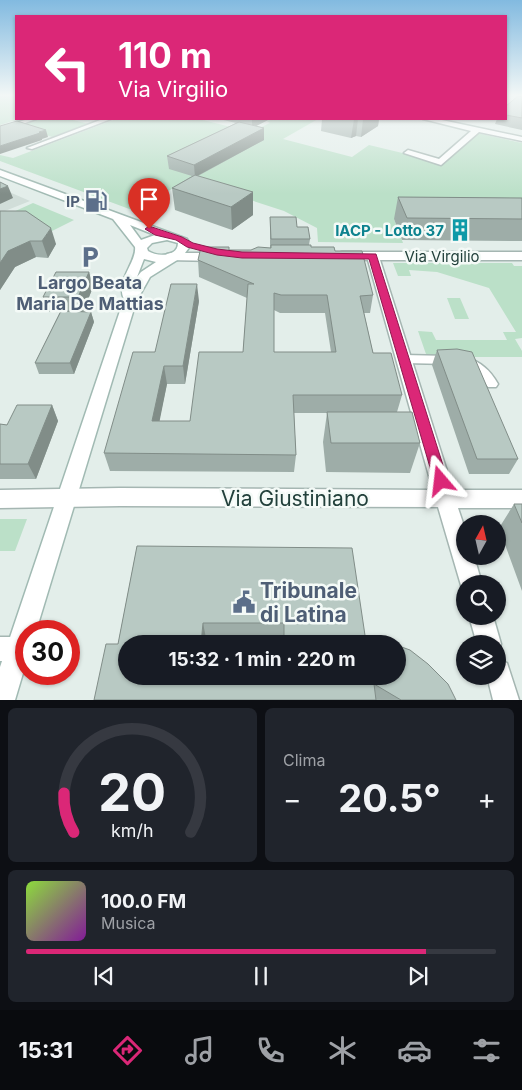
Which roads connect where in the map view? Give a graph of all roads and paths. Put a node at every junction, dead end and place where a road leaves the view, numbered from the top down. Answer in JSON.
{"nodes":[{"id":1,"x":82,"y":129,"type":"edge"},
{"id":2,"x":471,"y":129,"type":"edge"},
{"id":3,"x":477,"y":130,"type":"junction"},
{"id":4,"x":522,"y":139,"type":"edge"},
{"id":5,"x":30,"y":148,"type":"dead end"},
{"id":6,"x":408,"y":153,"type":"dead end"},
{"id":7,"x":0,"y":173,"type":"edge"},
{"id":8,"x":118,"y":218,"type":"junction"},
{"id":9,"x":168,"y":236,"type":"junction"},
{"id":10,"x":183,"y":241,"type":"junction"},
{"id":11,"x":142,"y":250,"type":"junction"},
{"id":12,"x":329,"y":256,"type":"edge"},
{"id":13,"x":373,"y":256,"type":"junction"},
{"id":14,"x":522,"y":256,"type":"edge"},
{"id":15,"x":170,"y":257,"type":"junction"},
{"id":16,"x":129,"y":302,"type":"junction"},
{"id":17,"x":404,"y":360,"type":"junction"},
{"id":18,"x":492,"y":384,"type":"dead end"},
{"id":19,"x":67,"y":497,"type":"junction"},
{"id":20,"x":0,"y":499,"type":"edge"},
{"id":21,"x":446,"y":499,"type":"junction"},
{"id":22,"x":522,"y":499,"type":"edge"},
{"id":23,"x":468,"y":575,"type":"edge"},
{"id":24,"x":9,"y":649,"type":"edge"},
{"id":25,"x":502,"y":685,"type":"edge"},
{"id":26,"x":2,"y":700,"type":"edge"},
{"id":27,"x":506,"y":700,"type":"edge"}],
"edges":[{"from":1,"to":5,"type":"lane"},
{"from":2,"to":3,"type":"street"},
{"from":3,"to":4,"type":"street"},
{"from":3,"to":6,"type":"street"},
{"from":7,"to":8,"type":"street"},
{"from":8,"to":9,"type":"street"},
{"from":8,"to":11,"type":"street"},
{"from":9,"to":10,"type":"street"},
{"from":9,"to":11,"type":"street"},
{"from":10,"to":15,"type":"street"},
{"from":10,"to":15,"type":"street"},
{"from":11,"to":15,"type":"street"},
{"from":11,"to":16,"type":"street"},
{"from":12,"to":13,"type":"street","name":"Via Virgilio"},
{"from":13,"to":14,"type":"street","name":"Via Virgilio"},
{"from":13,"to":17,"type":"street"},
{"from":15,"to":16,"type":"street"},
{"from":16,"to":19,"type":"street"},
{"from":17,"to":18,"type":"lane"},
{"from":17,"to":21,"type":"street"},
{"from":19,"to":20,"type":"street","name":"Via Giustiniano"},
{"from":19,"to":21,"type":"street","name":"Via Giustiniano"},
{"from":19,"to":24,"type":"street"},
{"from":21,"to":22,"type":"street","name":"Via Giustiniano"},
{"from":21,"to":23,"type":"street"},
{"from":24,"to":26,"type":"street"},
{"from":25,"to":27,"type":"street"}]}
